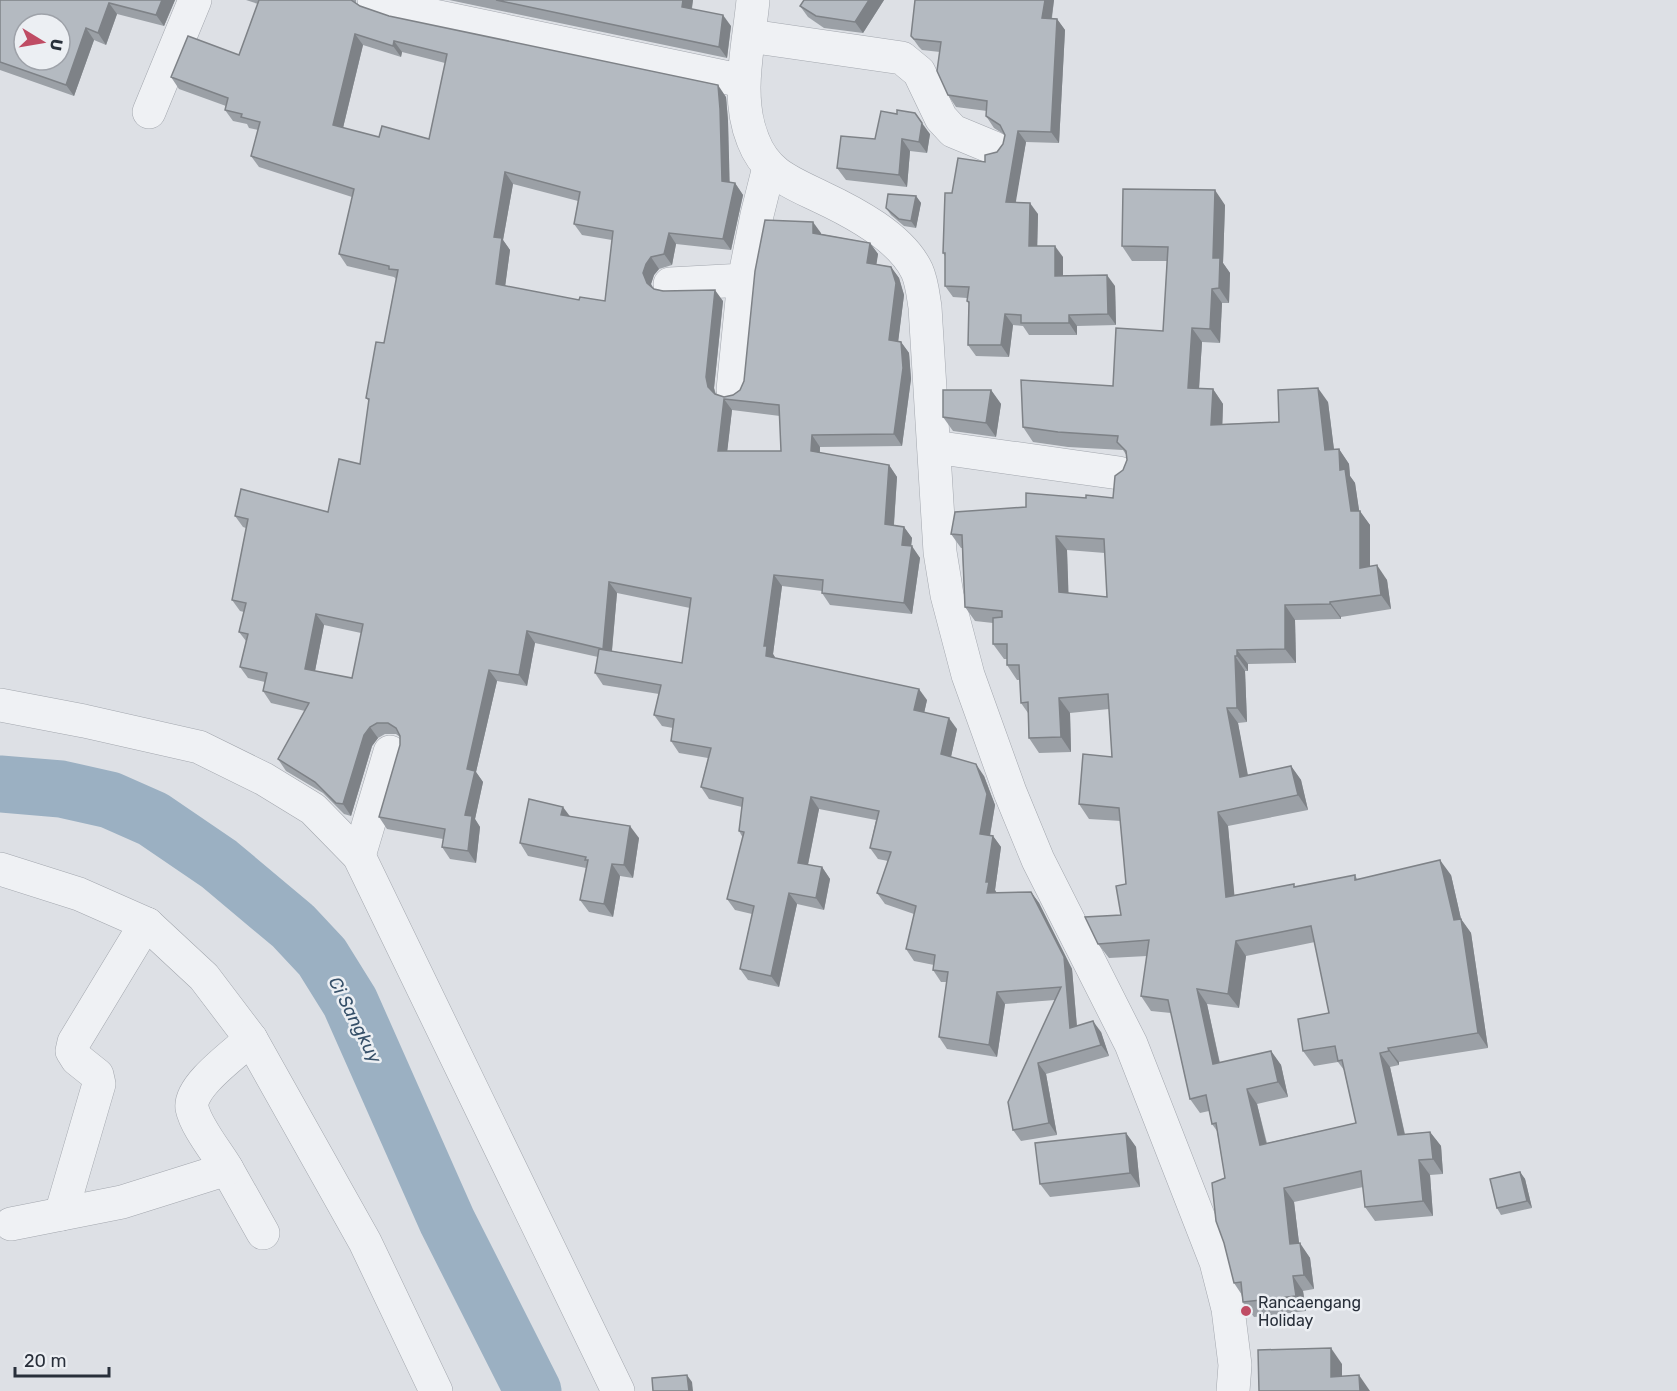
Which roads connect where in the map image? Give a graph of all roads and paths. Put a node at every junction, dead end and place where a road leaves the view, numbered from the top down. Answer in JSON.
{"nodes":[{"id":1,"x":195,"y":0,"type":"edge"},
{"id":2,"x":374,"y":0,"type":"edge"},
{"id":3,"x":753,"y":0,"type":"edge"},
{"id":4,"x":750,"y":36,"type":"junction"},
{"id":5,"x":744,"y":81,"type":"junction"},
{"id":6,"x":149,"y":112,"type":"dead end"},
{"id":7,"x":994,"y":148,"type":"dead end"},
{"id":8,"x":769,"y":167,"type":"junction"},
{"id":9,"x":744,"y":280,"type":"junction"},
{"id":10,"x":670,"y":284,"type":"dead end"},
{"id":11,"x":733,"y":390,"type":"dead end"},
{"id":12,"x":934,"y":447,"type":"junction"},
{"id":13,"x":1119,"y":473,"type":"edge"},
{"id":14,"x":0,"y":705,"type":"edge"},
{"id":15,"x":390,"y":752,"type":"dead end"},
{"id":16,"x":359,"y":856,"type":"junction"},
{"id":17,"x":0,"y":868,"type":"edge"},
{"id":18,"x":147,"y":924,"type":"junction"},
{"id":19,"x":251,"y":1039,"type":"junction"},
{"id":20,"x":227,"y":1169,"type":"junction"},
{"id":21,"x":61,"y":1214,"type":"junction"},
{"id":22,"x":11,"y":1224,"type":"dead end"},
{"id":23,"x":262,"y":1233,"type":"dead end"},
{"id":24,"x":436,"y":1391,"type":"edge"},
{"id":25,"x":618,"y":1391,"type":"edge"},
{"id":26,"x":1233,"y":1391,"type":"edge"}],
"edges":[{"from":1,"to":6,"type":"street"},
{"from":2,"to":5,"type":"street"},
{"from":3,"to":4,"type":"street"},
{"from":4,"to":5,"type":"street"},
{"from":4,"to":7,"type":"street"},
{"from":5,"to":8,"type":"street"},
{"from":8,"to":9,"type":"street"},
{"from":8,"to":12,"type":"street"},
{"from":9,"to":10,"type":"street"},
{"from":9,"to":11,"type":"street"},
{"from":12,"to":13,"type":"street"},
{"from":12,"to":26,"type":"street"},
{"from":14,"to":16,"type":"street"},
{"from":15,"to":16,"type":"street"},
{"from":16,"to":25,"type":"street"},
{"from":17,"to":18,"type":"street"},
{"from":18,"to":19,"type":"street"},
{"from":18,"to":21,"type":"street"},
{"from":19,"to":20,"type":"street"},
{"from":19,"to":24,"type":"street"},
{"from":20,"to":21,"type":"street"},
{"from":20,"to":23,"type":"street"},
{"from":21,"to":22,"type":"street"}]}
